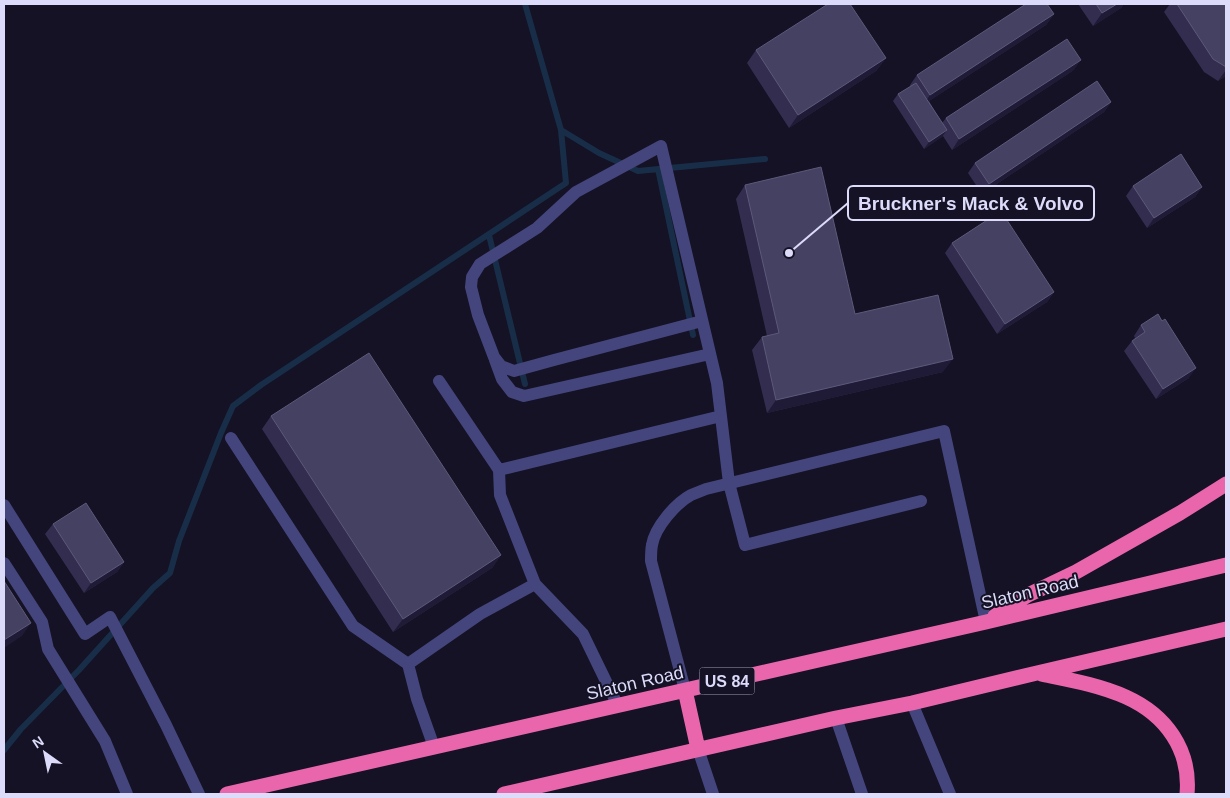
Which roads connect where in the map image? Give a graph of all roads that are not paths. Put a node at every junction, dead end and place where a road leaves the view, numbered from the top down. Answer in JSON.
{"nodes":[{"id":1,"x":702,"y":322,"type":"junction"},
{"id":2,"x":710,"y":354,"type":"junction"},
{"id":3,"x":494,"y":357,"type":"junction"},
{"id":4,"x":439,"y":381,"type":"dead end"},
{"id":5,"x":721,"y":416,"type":"junction"},
{"id":6,"x":231,"y":438,"type":"dead end"},
{"id":7,"x":499,"y":470,"type":"junction"},
{"id":8,"x":729,"y":483,"type":"junction"},
{"id":9,"x":1226,"y":484,"type":"edge"},
{"id":10,"x":922,"y":501,"type":"dead end"},
{"id":11,"x":4,"y":505,"type":"edge"},
{"id":12,"x":4,"y":563,"type":"edge"},
{"id":13,"x":1226,"y":565,"type":"edge"},
{"id":14,"x":535,"y":584,"type":"junction"},
{"id":15,"x":986,"y":622,"type":"junction"},
{"id":16,"x":1226,"y":630,"type":"edge"},
{"id":17,"x":408,"y":664,"type":"junction"},
{"id":18,"x":1037,"y":673,"type":"junction"},
{"id":19,"x":685,"y":690,"type":"junction"},
{"id":20,"x":912,"y":703,"type":"junction"},
{"id":21,"x":618,"y":706,"type":"junction"},
{"id":22,"x":836,"y":718,"type":"junction"},
{"id":23,"x":434,"y":747,"type":"junction"},
{"id":24,"x":698,"y":749,"type":"junction"},
{"id":25,"x":126,"y":794,"type":"edge"},
{"id":26,"x":199,"y":794,"type":"edge"},
{"id":27,"x":227,"y":794,"type":"edge"},
{"id":28,"x":504,"y":794,"type":"edge"},
{"id":29,"x":713,"y":794,"type":"edge"},
{"id":30,"x":862,"y":794,"type":"edge"},
{"id":31,"x":950,"y":794,"type":"edge"},
{"id":32,"x":1186,"y":794,"type":"edge"}],
"edges":[{"from":1,"to":2,"type":"lane"},
{"from":1,"to":3,"type":"lane"},
{"from":1,"to":3,"type":"lane"},
{"from":2,"to":3,"type":"lane"},
{"from":2,"to":5,"type":"lane"},
{"from":4,"to":7,"type":"lane"},
{"from":5,"to":7,"type":"lane"},
{"from":5,"to":8,"type":"lane"},
{"from":6,"to":17,"type":"lane"},
{"from":7,"to":14,"type":"lane"},
{"from":8,"to":10,"type":"lane"},
{"from":8,"to":15,"type":"lane"},
{"from":8,"to":19,"type":"lane"},
{"from":9,"to":15,"type":"highway"},
{"from":11,"to":26,"type":"lane"},
{"from":12,"to":25,"type":"lane"},
{"from":13,"to":15,"type":"highway","name":"Slaton Road","number":"US 84"},
{"from":14,"to":17,"type":"lane"},
{"from":14,"to":21,"type":"lane"},
{"from":15,"to":19,"type":"highway","name":"Slaton Road","number":"US 84"},
{"from":16,"to":18,"type":"highway"},
{"from":17,"to":23,"type":"lane"},
{"from":18,"to":20,"type":"highway"},
{"from":18,"to":32,"type":"highway"},
{"from":19,"to":21,"type":"highway","name":"Slaton Road","number":"US 84"},
{"from":19,"to":24,"type":"highway"},
{"from":20,"to":22,"type":"highway"},
{"from":20,"to":31,"type":"lane"},
{"from":21,"to":23,"type":"highway","name":"Slaton Road","number":"US 84"},
{"from":22,"to":24,"type":"highway"},
{"from":22,"to":30,"type":"lane"},
{"from":23,"to":27,"type":"highway","name":"Slaton Road","number":"US 84"},
{"from":24,"to":28,"type":"highway"},
{"from":24,"to":29,"type":"lane"}]}
